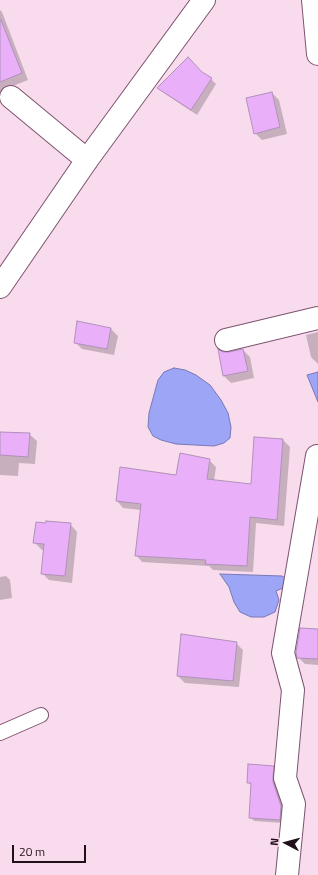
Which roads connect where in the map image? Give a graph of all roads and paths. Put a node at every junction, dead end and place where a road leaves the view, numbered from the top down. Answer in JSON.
{"nodes":[{"id":1,"x":204,"y":0,"type":"edge"},
{"id":2,"x":313,"y":0,"type":"edge"},
{"id":3,"x":317,"y":44,"type":"edge"},
{"id":4,"x":11,"y":97,"type":"dead end"},
{"id":5,"x":87,"y":160,"type":"junction"},
{"id":6,"x":0,"y":287,"type":"edge"},
{"id":7,"x":318,"y":318,"type":"edge"},
{"id":8,"x":226,"y":340,"type":"dead end"},
{"id":9,"x":317,"y":456,"type":"edge"},
{"id":10,"x":41,"y":715,"type":"dead end"},
{"id":11,"x":0,"y":733,"type":"edge"},
{"id":12,"x":287,"y":875,"type":"edge"}],
"edges":[{"from":1,"to":5,"type":"street"},
{"from":2,"to":3,"type":"street"},
{"from":4,"to":5,"type":"street"},
{"from":5,"to":6,"type":"street"},
{"from":7,"to":8,"type":"street"},
{"from":9,"to":12,"type":"street"},
{"from":10,"to":11,"type":"lane"}]}
